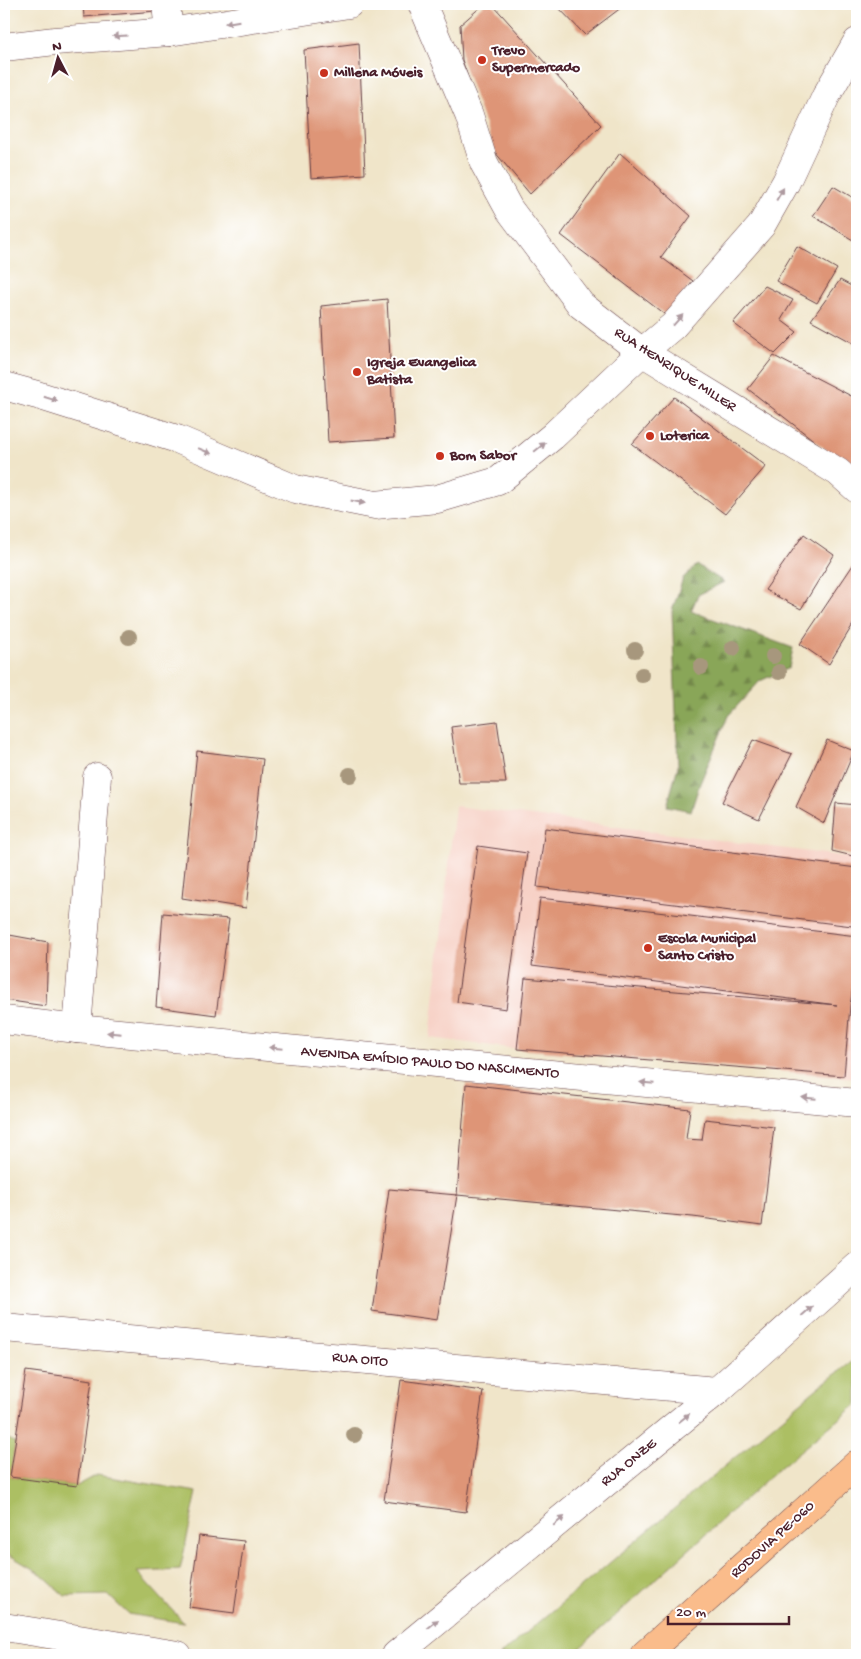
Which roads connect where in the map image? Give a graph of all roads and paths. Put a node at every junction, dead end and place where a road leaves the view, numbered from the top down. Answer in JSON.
{"nodes":[{"id":1,"x":166,"y":4,"type":"edge"},
{"id":2,"x":349,"y":4,"type":"edge"},
{"id":3,"x":422,"y":4,"type":"edge"},
{"id":4,"x":168,"y":32,"type":"junction"},
{"id":5,"x":857,"y":42,"type":"edge"},
{"id":6,"x":4,"y":47,"type":"edge"},
{"id":7,"x":642,"y":352,"type":"junction"},
{"id":8,"x":4,"y":386,"type":"edge"},
{"id":9,"x":857,"y":489,"type":"edge"},
{"id":10,"x":97,"y":778,"type":"dead end"},
{"id":11,"x":4,"y":1020,"type":"edge"},
{"id":12,"x":76,"y":1029,"type":"junction"},
{"id":13,"x":857,"y":1103,"type":"edge"},
{"id":14,"x":857,"y":1266,"type":"edge"},
{"id":15,"x":4,"y":1328,"type":"edge"},
{"id":16,"x":716,"y":1391,"type":"junction"},
{"id":17,"x":857,"y":1464,"type":"edge"},
{"id":18,"x":4,"y":1627,"type":"edge"},
{"id":19,"x":178,"y":1655,"type":"edge"},
{"id":20,"x":396,"y":1655,"type":"edge"},
{"id":21,"x":644,"y":1655,"type":"edge"}],
"edges":[{"from":1,"to":4,"type":"street"},
{"from":2,"to":4,"type":"street","one_way":true},
{"from":3,"to":7,"type":"street","name":"RUA HENRIQUE MILLER"},
{"from":4,"to":6,"type":"street","one_way":true},
{"from":7,"to":5,"type":"street","one_way":true},
{"from":8,"to":7,"type":"street","one_way":true},
{"from":7,"to":9,"type":"street","name":"RUA HENRIQUE MILLER"},
{"from":10,"to":12,"type":"street"},
{"from":11,"to":12,"type":"street","name":"AVENIDA EMÍDIO PAULO DO NASCIMENTO"},
{"from":13,"to":12,"type":"street","name":"AVENIDA EMÍDIO PAULO DO NASCIMENTO","one_way":true},
{"from":16,"to":14,"type":"street","name":"RUA ONZE","one_way":true},
{"from":15,"to":16,"type":"street","name":"RUA OITO"},
{"from":20,"to":16,"type":"street","name":"RUA ONZE","one_way":true},
{"from":17,"to":21,"type":"main road","name":"RODOVIA PE-060"},
{"from":18,"to":19,"type":"street"}]}
